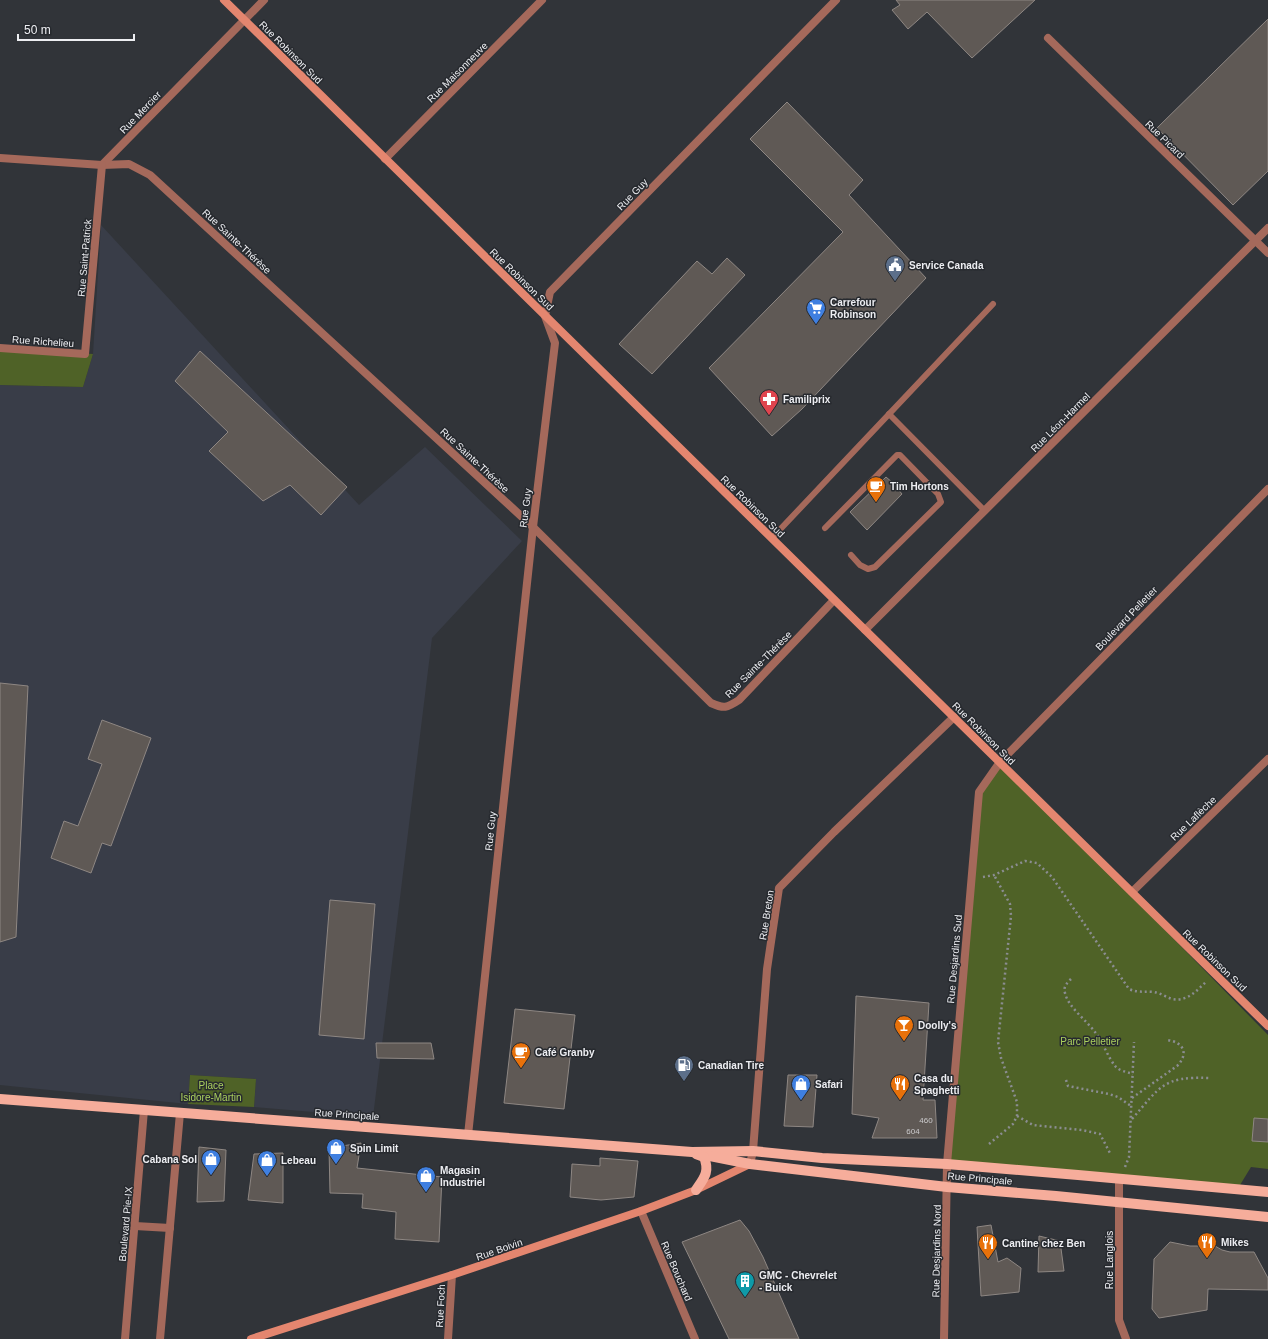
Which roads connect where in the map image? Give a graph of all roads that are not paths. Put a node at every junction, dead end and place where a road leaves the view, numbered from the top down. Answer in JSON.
{"nodes":[{"id":1,"x":224,"y":0,"type":"edge"},
{"id":2,"x":264,"y":0,"type":"edge"},
{"id":3,"x":542,"y":0,"type":"edge"},
{"id":4,"x":836,"y":0,"type":"edge"},
{"id":5,"x":244,"y":20,"type":"junction"},
{"id":6,"x":1048,"y":38,"type":"dead end"},
{"id":7,"x":0,"y":158,"type":"edge"},
{"id":8,"x":385,"y":159,"type":"junction"},
{"id":9,"x":102,"y":165,"type":"junction"},
{"id":10,"x":1268,"y":228,"type":"edge"},
{"id":11,"x":1255,"y":241,"type":"junction"},
{"id":12,"x":1268,"y":253,"type":"edge"},
{"id":13,"x":993,"y":304,"type":"dead end"},
{"id":14,"x":545,"y":316,"type":"junction"},
{"id":15,"x":0,"y":348,"type":"edge"},
{"id":16,"x":85,"y":354,"type":"joint"},
{"id":17,"x":889,"y":414,"type":"junction"},
{"id":18,"x":1268,"y":489,"type":"edge"},
{"id":19,"x":985,"y":511,"type":"junction"},
{"id":20,"x":533,"y":527,"type":"junction"},
{"id":21,"x":825,"y":528,"type":"dead end"},
{"id":22,"x":772,"y":538,"type":"junction"},
{"id":23,"x":851,"y":555,"type":"dead end"},
{"id":24,"x":834,"y":600,"type":"junction"},
{"id":25,"x":865,"y":630,"type":"junction"},
{"id":26,"x":954,"y":717,"type":"junction"},
{"id":27,"x":1268,"y":759,"type":"edge"},
{"id":28,"x":1000,"y":762,"type":"junction"},
{"id":29,"x":1132,"y":892,"type":"junction"},
{"id":30,"x":1268,"y":1026,"type":"edge"},
{"id":31,"x":0,"y":1099,"type":"edge"},
{"id":32,"x":144,"y":1110,"type":"junction"},
{"id":33,"x":180,"y":1113,"type":"junction"},
{"id":34,"x":468,"y":1135,"type":"junction"},
{"id":35,"x":753,"y":1151,"type":"junction"},
{"id":36,"x":692,"y":1152,"type":"junction"},
{"id":37,"x":750,"y":1164,"type":"junction"},
{"id":38,"x":947,"y":1164,"type":"junction"},
{"id":39,"x":1119,"y":1179,"type":"junction"},
{"id":40,"x":946,"y":1187,"type":"junction"},
{"id":41,"x":696,"y":1190,"type":"junction"},
{"id":42,"x":1268,"y":1192,"type":"edge"},
{"id":43,"x":1119,"y":1203,"type":"junction"},
{"id":44,"x":641,"y":1211,"type":"junction"},
{"id":45,"x":1268,"y":1217,"type":"edge"},
{"id":46,"x":135,"y":1226,"type":"junction"},
{"id":47,"x":170,"y":1228,"type":"junction"},
{"id":48,"x":452,"y":1275,"type":"junction"},
{"id":49,"x":125,"y":1339,"type":"edge"},
{"id":50,"x":160,"y":1339,"type":"edge"},
{"id":51,"x":251,"y":1339,"type":"edge"},
{"id":52,"x":448,"y":1339,"type":"edge"},
{"id":53,"x":695,"y":1339,"type":"edge"},
{"id":54,"x":944,"y":1339,"type":"edge"},
{"id":55,"x":1126,"y":1339,"type":"edge"}],
"edges":[{"from":1,"to":5,"type":"street","name":"Rue Robinson Sud"},
{"from":2,"to":5,"type":"street","name":"Rue Mercier"},
{"from":3,"to":8,"type":"street","name":"Rue Maisonneuve"},
{"from":4,"to":14,"type":"street","name":"Rue Guy"},
{"from":5,"to":8,"type":"street","name":"Rue Robinson Sud"},
{"from":5,"to":9,"type":"street","name":"Rue Mercier"},
{"from":6,"to":11,"type":"street","name":"Rue Picard"},
{"from":7,"to":9,"type":"street"},
{"from":8,"to":14,"type":"street","name":"Rue Robinson Sud"},
{"from":9,"to":16,"type":"street","name":"Rue Saint-Patrick"},
{"from":9,"to":20,"type":"street","name":"Rue Sainte-Thérèse"},
{"from":10,"to":11,"type":"street","name":"Rue Léon-Harmel"},
{"from":11,"to":12,"type":"street","name":"Rue Picard"},
{"from":11,"to":19,"type":"street","name":"Rue Léon-Harmel"},
{"from":13,"to":17,"type":"lane"},
{"from":14,"to":20,"type":"street","name":"Rue Guy"},
{"from":14,"to":22,"type":"street","name":"Rue Robinson Sud"},
{"from":15,"to":16,"type":"street","name":"Rue Richelieu"},
{"from":17,"to":19,"type":"lane"},
{"from":17,"to":22,"type":"lane"},
{"from":18,"to":28,"type":"street","name":"Boulevard Pelletier"},
{"from":19,"to":25,"type":"street","name":"Rue Léon-Harmel"},
{"from":20,"to":24,"type":"street","name":"Rue Sainte-Thérèse"},
{"from":20,"to":34,"type":"street","name":"Rue Guy"},
{"from":21,"to":23,"type":"lane"},
{"from":22,"to":24,"type":"street","name":"Rue Robinson Sud"},
{"from":24,"to":25,"type":"street","name":"Rue Robinson Sud"},
{"from":25,"to":26,"type":"street","name":"Rue Robinson Sud"},
{"from":26,"to":28,"type":"street","name":"Rue Robinson Sud"},
{"from":26,"to":35,"type":"street","name":"Rue Breton"},
{"from":27,"to":29,"type":"street","name":"Rue Laflèche"},
{"from":28,"to":29,"type":"street","name":"Rue Robinson Sud"},
{"from":28,"to":38,"type":"street","name":"Rue Desjardins Sud"},
{"from":29,"to":30,"type":"street","name":"Rue Robinson Sud"},
{"from":31,"to":32,"type":"main road","name":"Rue Principale"},
{"from":32,"to":33,"type":"main road","name":"Rue Principale"},
{"from":32,"to":46,"type":"street","name":"Boulevard Pie-IX"},
{"from":33,"to":34,"type":"main road","name":"Rue Principale"},
{"from":33,"to":47,"type":"street"},
{"from":34,"to":36,"type":"main road","name":"Rue Principale"},
{"from":35,"to":36,"type":"main road","name":"Rue Principale"},
{"from":35,"to":37,"type":"street","name":"Rue Breton"},
{"from":35,"to":38,"type":"main road","name":"Rue Principale"},
{"from":36,"to":37,"type":"main road","name":"Rue Principale"},
{"from":36,"to":41,"type":"main road"},
{"from":37,"to":40,"type":"main road","name":"Rue Principale"},
{"from":37,"to":41,"type":"street","name":"Rue Boivin"},
{"from":38,"to":39,"type":"main road","name":"Rue Principale"},
{"from":38,"to":40,"type":"street","name":"Rue Desjardins Nord"},
{"from":39,"to":42,"type":"main road","name":"Rue Principale"},
{"from":39,"to":43,"type":"street","name":"Rue Langlois"},
{"from":40,"to":43,"type":"main road","name":"Rue Principale"},
{"from":40,"to":54,"type":"street","name":"Rue Desjardins Nord"},
{"from":41,"to":44,"type":"street","name":"Rue Boivin"},
{"from":43,"to":45,"type":"main road","name":"Rue Principale"},
{"from":43,"to":55,"type":"street","name":"Rue Langlois"},
{"from":44,"to":48,"type":"street","name":"Rue Boivin"},
{"from":44,"to":53,"type":"street","name":"Rue Bouchard"},
{"from":46,"to":47,"type":"street"},
{"from":46,"to":49,"type":"street","name":"Boulevard Pie-IX"},
{"from":47,"to":50,"type":"street"},
{"from":48,"to":51,"type":"street","name":"Rue Boivin"},
{"from":48,"to":52,"type":"street","name":"Rue Foch"}]}
